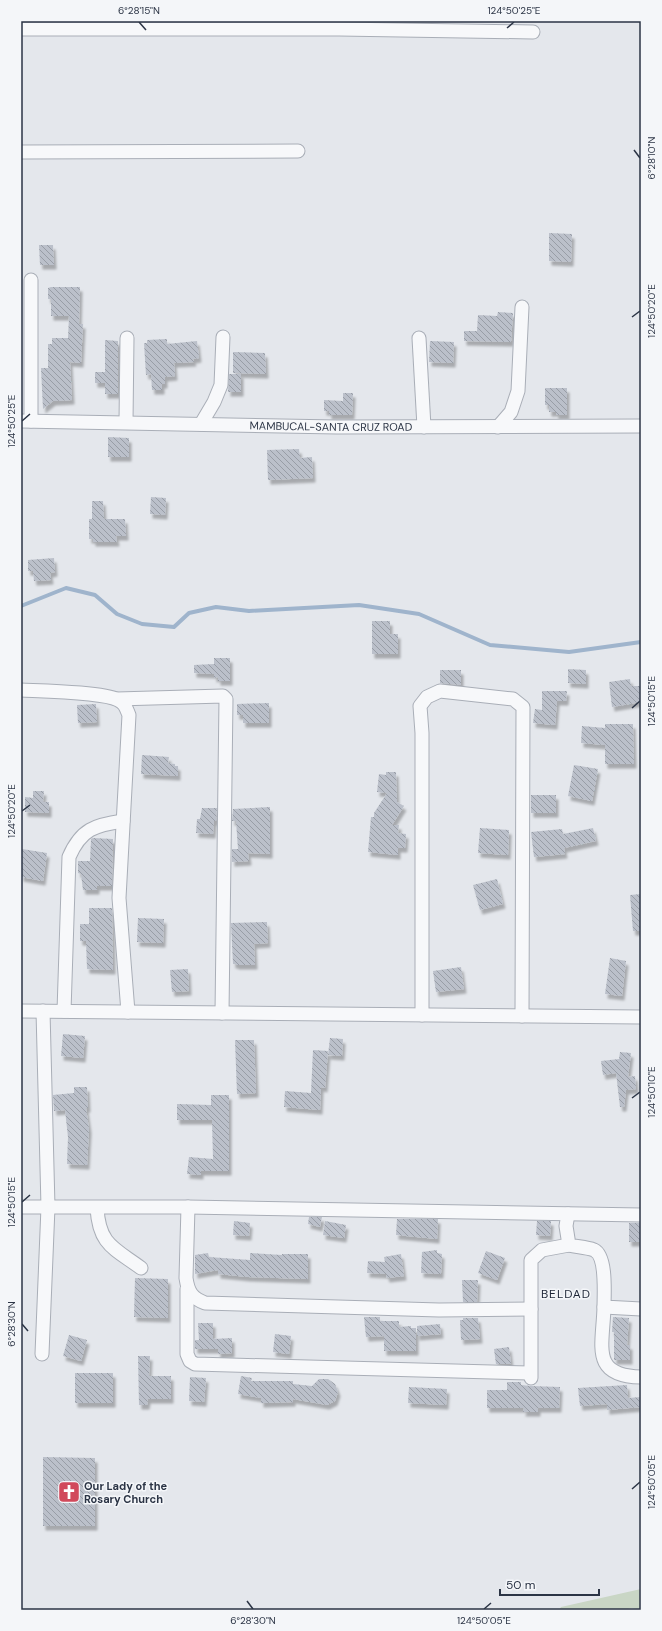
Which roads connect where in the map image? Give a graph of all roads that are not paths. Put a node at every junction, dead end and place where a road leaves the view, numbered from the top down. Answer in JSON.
{"nodes":[{"id":1,"x":21,"y":29,"type":"edge"},
{"id":2,"x":533,"y":32,"type":"dead end"},
{"id":3,"x":21,"y":152,"type":"edge"},
{"id":4,"x":298,"y":152,"type":"dead end"},
{"id":5,"x":31,"y":280,"type":"dead end"},
{"id":6,"x":522,"y":307,"type":"dead end"},
{"id":7,"x":223,"y":337,"type":"dead end"},
{"id":8,"x":127,"y":338,"type":"dead end"},
{"id":9,"x":419,"y":338,"type":"dead end"},
{"id":10,"x":26,"y":421,"type":"edge"},
{"id":11,"x":126,"y":422,"type":"junction"},
{"id":12,"x":201,"y":424,"type":"junction"},
{"id":13,"x":641,"y":426,"type":"edge"},
{"id":14,"x":424,"y":427,"type":"junction"},
{"id":15,"x":498,"y":427,"type":"junction"},
{"id":16,"x":21,"y":690,"type":"edge"},
{"id":17,"x":117,"y":699,"type":"junction"},
{"id":18,"x":123,"y":821,"type":"junction"},
{"id":19,"x":21,"y":1011,"type":"edge"},
{"id":20,"x":43,"y":1011,"type":"junction"},
{"id":21,"x":64,"y":1011,"type":"junction"},
{"id":22,"x":128,"y":1012,"type":"junction"},
{"id":23,"x":222,"y":1013,"type":"junction"},
{"id":24,"x":422,"y":1015,"type":"junction"},
{"id":25,"x":522,"y":1016,"type":"junction"},
{"id":26,"x":641,"y":1017,"type":"edge"},
{"id":27,"x":21,"y":1207,"type":"edge"},
{"id":28,"x":48,"y":1207,"type":"junction"},
{"id":29,"x":188,"y":1207,"type":"junction"},
{"id":30,"x":97,"y":1208,"type":"junction"},
{"id":31,"x":568,"y":1214,"type":"junction"},
{"id":32,"x":641,"y":1215,"type":"edge"},
{"id":33,"x":569,"y":1245,"type":"junction"},
{"id":34,"x":141,"y":1268,"type":"dead end"},
{"id":35,"x":187,"y":1289,"type":"junction"},
{"id":36,"x":604,"y":1307,"type":"junction"},
{"id":37,"x":530,"y":1309,"type":"junction"},
{"id":38,"x":641,"y":1309,"type":"edge"},
{"id":39,"x":42,"y":1354,"type":"dead end"},
{"id":40,"x":641,"y":1377,"type":"edge"}],
"edges":[{"from":1,"to":2,"type":"street"},
{"from":3,"to":4,"type":"street"},
{"from":5,"to":10,"type":"street"},
{"from":6,"to":15,"type":"street"},
{"from":7,"to":12,"type":"street"},
{"from":8,"to":11,"type":"street"},
{"from":9,"to":14,"type":"street"},
{"from":10,"to":11,"type":"street","name":"MAMBUCAL-SANTA CRUZ ROAD"},
{"from":11,"to":12,"type":"street","name":"MAMBUCAL-SANTA CRUZ ROAD"},
{"from":12,"to":14,"type":"street","name":"MAMBUCAL-SANTA CRUZ ROAD"},
{"from":13,"to":15,"type":"street","name":"MAMBUCAL-SANTA CRUZ ROAD"},
{"from":14,"to":15,"type":"street","name":"MAMBUCAL-SANTA CRUZ ROAD"},
{"from":16,"to":17,"type":"street"},
{"from":17,"to":18,"type":"street"},
{"from":17,"to":23,"type":"street"},
{"from":18,"to":21,"type":"street"},
{"from":18,"to":22,"type":"street"},
{"from":19,"to":20,"type":"street"},
{"from":20,"to":21,"type":"street"},
{"from":20,"to":28,"type":"street"},
{"from":21,"to":22,"type":"street"},
{"from":22,"to":23,"type":"street"},
{"from":23,"to":24,"type":"street"},
{"from":24,"to":25,"type":"street"},
{"from":24,"to":25,"type":"street"},
{"from":25,"to":26,"type":"street"},
{"from":27,"to":28,"type":"street"},
{"from":28,"to":30,"type":"street"},
{"from":28,"to":39,"type":"street"},
{"from":29,"to":30,"type":"street"},
{"from":29,"to":31,"type":"street"},
{"from":29,"to":35,"type":"street"},
{"from":30,"to":34,"type":"street"},
{"from":31,"to":32,"type":"street"},
{"from":31,"to":33,"type":"street"},
{"from":33,"to":36,"type":"street"},
{"from":33,"to":37,"type":"street"},
{"from":35,"to":37,"type":"street"},
{"from":35,"to":37,"type":"street"},
{"from":36,"to":38,"type":"street"},
{"from":36,"to":40,"type":"street"}]}
